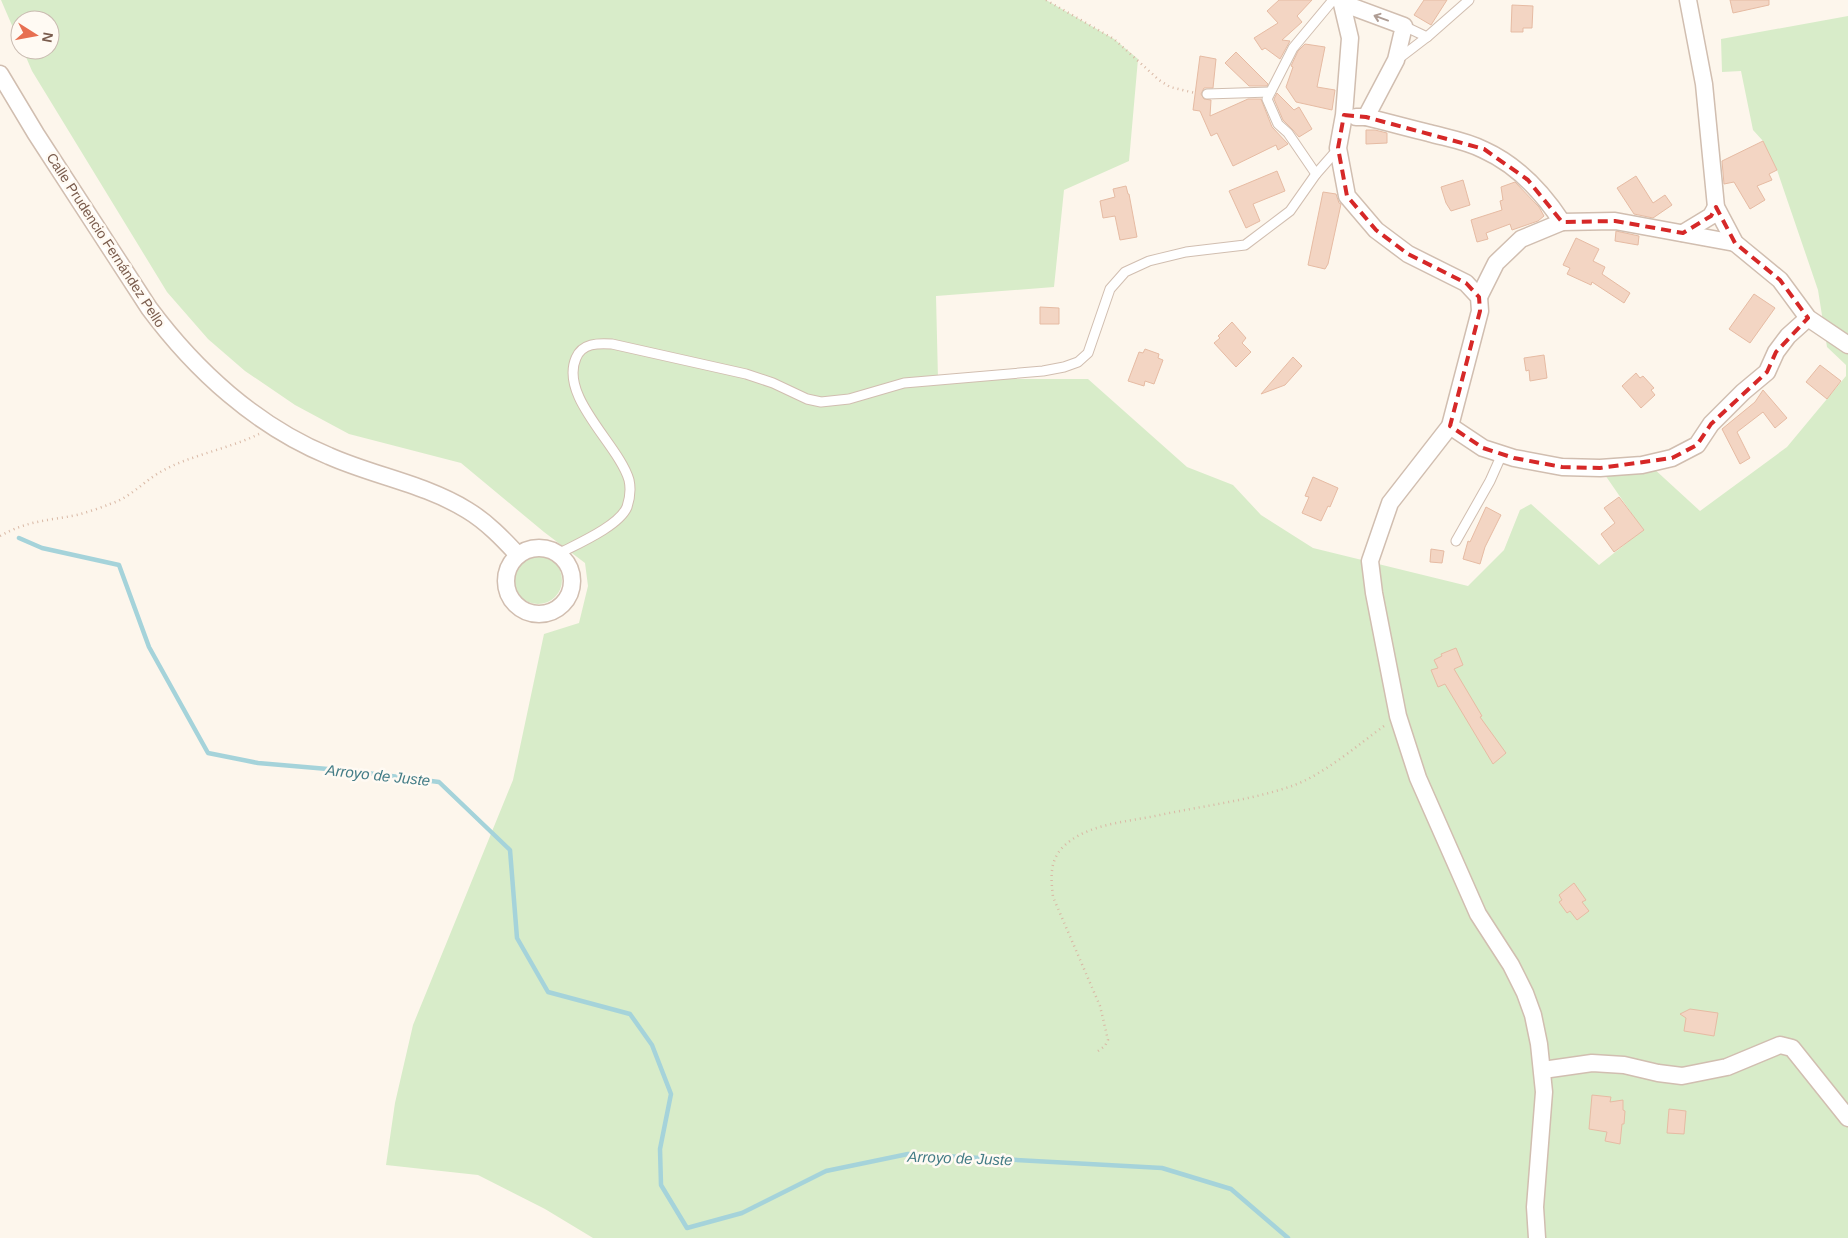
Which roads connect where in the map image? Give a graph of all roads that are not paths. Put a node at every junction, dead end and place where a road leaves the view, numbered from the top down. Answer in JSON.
{"nodes":[{"id":1,"x":1469,"y":0,"type":"edge"},
{"id":2,"x":1688,"y":0,"type":"edge"},
{"id":3,"x":1338,"y":1,"type":"edge"},
{"id":4,"x":1404,"y":26,"type":"junction"},
{"id":5,"x":1427,"y":37,"type":"junction"},
{"id":6,"x":1396,"y":60,"type":"junction"},
{"id":7,"x":0,"y":74,"type":"edge"},
{"id":8,"x":1270,"y":92,"type":"junction"},
{"id":9,"x":1207,"y":94,"type":"road end"},
{"id":10,"x":1344,"y":115,"type":"junction"},
{"id":11,"x":1366,"y":116,"type":"junction"},
{"id":12,"x":1338,"y":148,"type":"junction"},
{"id":13,"x":1316,"y":174,"type":"junction"},
{"id":14,"x":1716,"y":207,"type":"junction"},
{"id":15,"x":1562,"y":222,"type":"junction"},
{"id":16,"x":1683,"y":233,"type":"junction"},
{"id":17,"x":1735,"y":243,"type":"junction"},
{"id":18,"x":1479,"y":297,"type":"junction"},
{"id":19,"x":1808,"y":318,"type":"junction"},
{"id":20,"x":1848,"y":345,"type":"edge"},
{"id":21,"x":1450,"y":426,"type":"junction"},
{"id":22,"x":1502,"y":454,"type":"junction"},
{"id":23,"x":1456,"y":542,"type":"dead end"},
{"id":24,"x":558,"y":554,"type":"junction"},
{"id":25,"x":518,"y":555,"type":"junction"},
{"id":26,"x":1543,"y":1070,"type":"junction"},
{"id":27,"x":1848,"y":1118,"type":"edge"},
{"id":28,"x":1537,"y":1238,"type":"edge"}],
"edges":[{"from":1,"to":5,"type":"lane"},
{"from":2,"to":14,"type":"street"},
{"from":4,"to":3,"type":"street","one_way":true},
{"from":3,"to":8,"type":"lane"},
{"from":3,"to":10,"type":"street"},
{"from":4,"to":5,"type":"lane"},
{"from":4,"to":6,"type":"street"},
{"from":5,"to":6,"type":"lane"},
{"from":6,"to":11,"type":"street"},
{"from":7,"to":25,"type":"street","name":"Calle Prudencio Fernández Pello"},
{"from":8,"to":9,"type":"lane"},
{"from":8,"to":13,"type":"lane"},
{"from":10,"to":11,"type":"street"},
{"from":10,"to":12,"type":"street"},
{"from":11,"to":15,"type":"street"},
{"from":12,"to":13,"type":"lane"},
{"from":12,"to":18,"type":"street"},
{"from":13,"to":24,"type":"lane"},
{"from":14,"to":16,"type":"street"},
{"from":14,"to":17,"type":"street"},
{"from":15,"to":16,"type":"street"},
{"from":15,"to":18,"type":"street"},
{"from":16,"to":17,"type":"street"},
{"from":17,"to":19,"type":"street"},
{"from":18,"to":21,"type":"street"},
{"from":19,"to":20,"type":"street"},
{"from":19,"to":22,"type":"street"},
{"from":21,"to":22,"type":"street"},
{"from":21,"to":26,"type":"street"},
{"from":22,"to":23,"type":"lane"},
{"from":24,"to":25,"type":"street"},
{"from":24,"to":25,"type":"street"},
{"from":26,"to":27,"type":"street"},
{"from":26,"to":28,"type":"street"}]}
